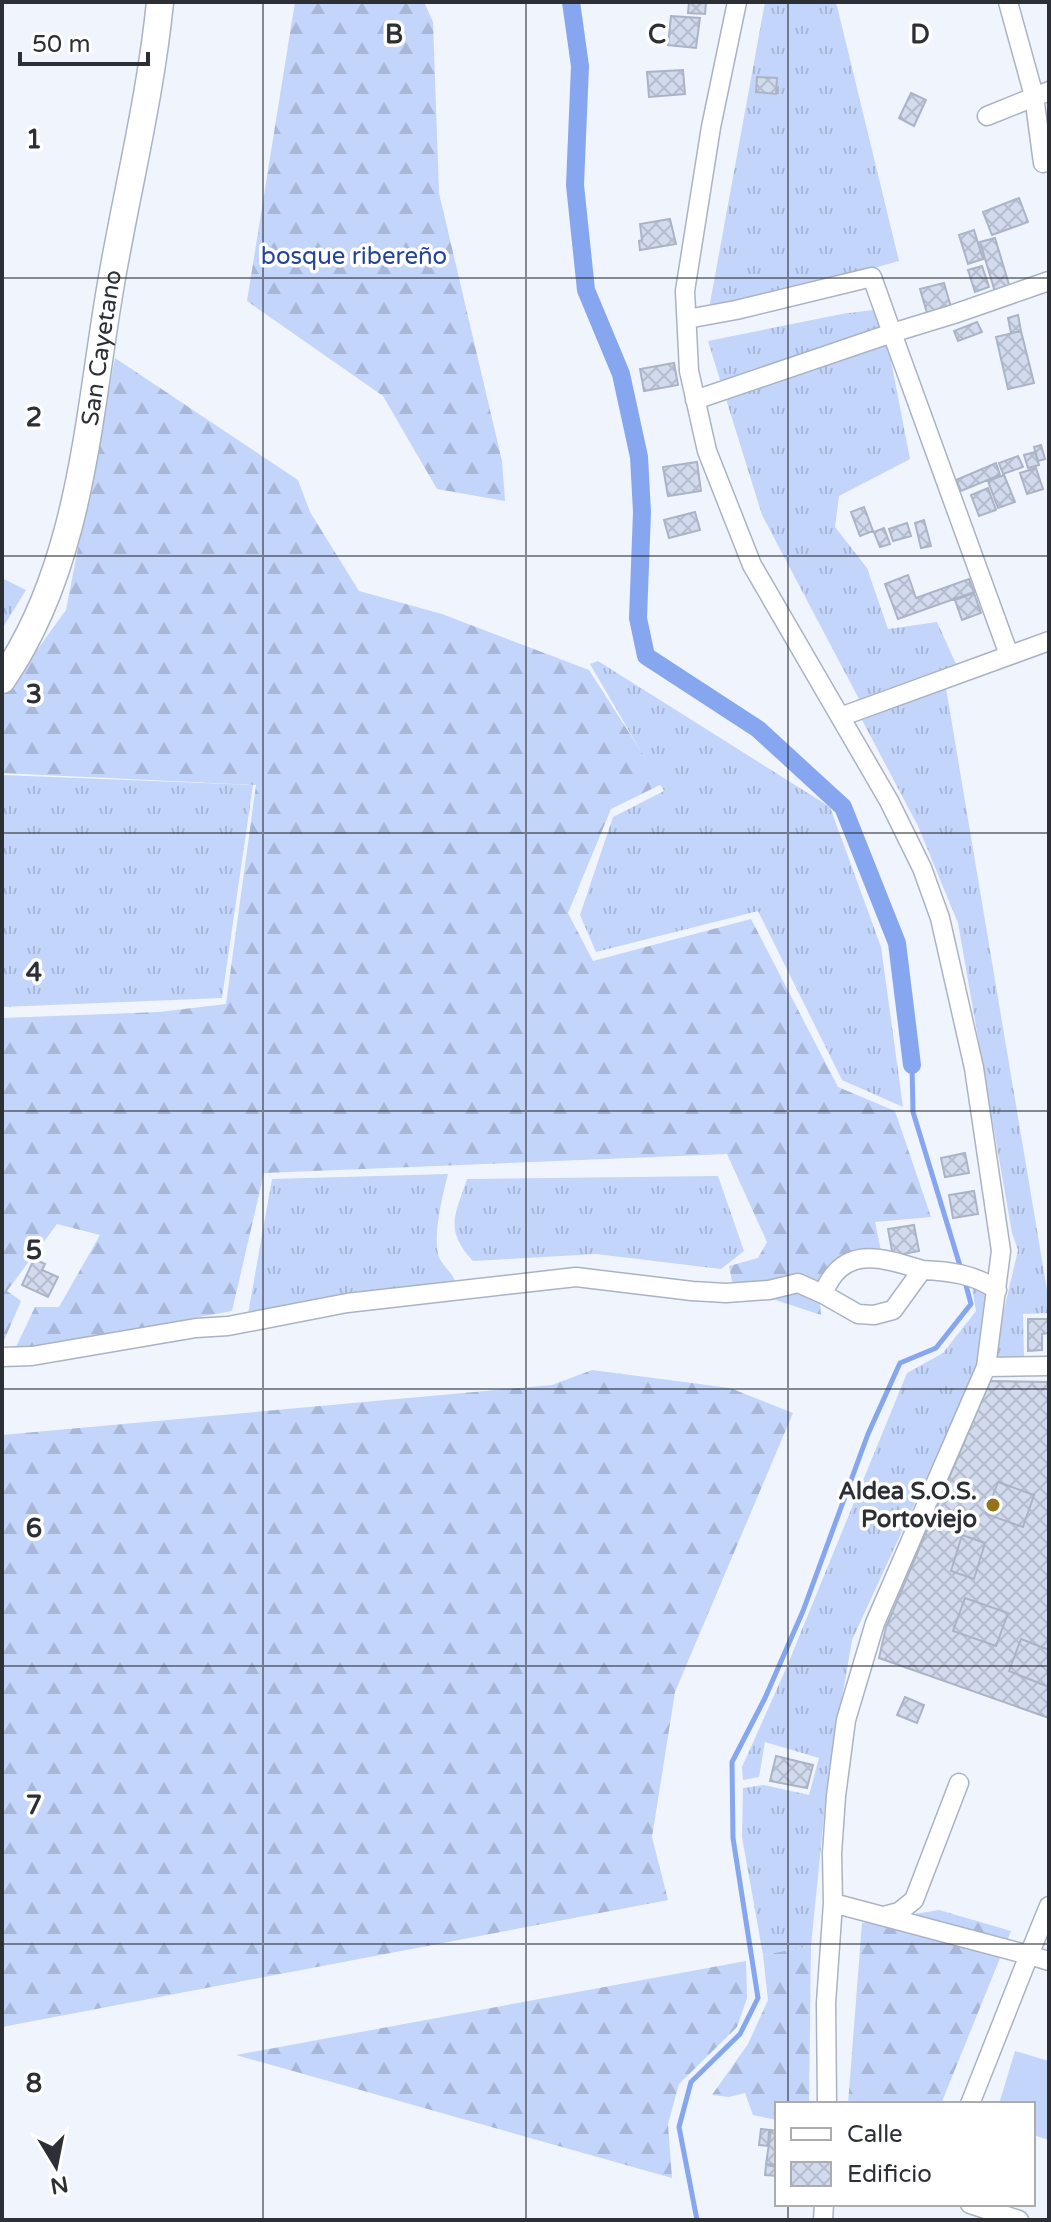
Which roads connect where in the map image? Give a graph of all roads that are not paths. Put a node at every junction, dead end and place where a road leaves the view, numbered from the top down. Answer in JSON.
{"nodes":[{"id":1,"x":160,"y":2,"type":"edge"},
{"id":2,"x":737,"y":2,"type":"edge"},
{"id":3,"x":1008,"y":2,"type":"edge"},
{"id":4,"x":1041,"y":94,"type":"edge"},
{"id":5,"x":987,"y":116,"type":"dead end"},
{"id":6,"x":1043,"y":163,"type":"dead end"},
{"id":7,"x":1049,"y":281,"type":"edge"},
{"id":8,"x":687,"y":319,"type":"junction"},
{"id":9,"x":892,"y":333,"type":"junction"},
{"id":10,"x":695,"y":400,"type":"junction"},
{"id":11,"x":1049,"y":641,"type":"edge"},
{"id":12,"x":1009,"y":655,"type":"junction"},
{"id":13,"x":2,"y":680,"type":"edge"},
{"id":14,"x":840,"y":717,"type":"junction"},
{"id":15,"x":922,"y":1270,"type":"junction"},
{"id":16,"x":997,"y":1290,"type":"junction"},
{"id":17,"x":823,"y":1294,"type":"junction"},
{"id":18,"x":2,"y":1357,"type":"edge"},
{"id":19,"x":1049,"y":1366,"type":"edge"},
{"id":20,"x":986,"y":1367,"type":"junction"},
{"id":21,"x":959,"y":1783,"type":"dead end"},
{"id":22,"x":833,"y":1903,"type":"junction"},
{"id":23,"x":1049,"y":1906,"type":"edge"},
{"id":24,"x":884,"y":1916,"type":"junction"},
{"id":25,"x":1029,"y":1955,"type":"junction"},
{"id":26,"x":1049,"y":1961,"type":"edge"},
{"id":27,"x":827,"y":2102,"type":"edge"},
{"id":28,"x":971,"y":2102,"type":"edge"},
{"id":29,"x":976,"y":2206,"type":"edge"},
{"id":30,"x":1019,"y":2220,"type":"edge"}],
"edges":[{"from":1,"to":13,"type":"main road","name":"San Cayetano"},
{"from":2,"to":8,"type":"street"},
{"from":3,"to":4,"type":"street"},
{"from":4,"to":5,"type":"street"},
{"from":4,"to":6,"type":"street"},
{"from":7,"to":9,"type":"street"},
{"from":8,"to":9,"type":"street"},
{"from":8,"to":10,"type":"street"},
{"from":9,"to":10,"type":"street"},
{"from":9,"to":12,"type":"street"},
{"from":10,"to":14,"type":"street"},
{"from":11,"to":12,"type":"street"},
{"from":12,"to":14,"type":"street"},
{"from":14,"to":16,"type":"street"},
{"from":15,"to":16,"type":"street"},
{"from":15,"to":17,"type":"street"},
{"from":15,"to":17,"type":"street"},
{"from":16,"to":20,"type":"street"},
{"from":17,"to":18,"type":"street"},
{"from":19,"to":20,"type":"street"},
{"from":20,"to":22,"type":"street"},
{"from":21,"to":24,"type":"street"},
{"from":22,"to":24,"type":"street"},
{"from":22,"to":27,"type":"street"},
{"from":23,"to":25,"type":"street"},
{"from":24,"to":25,"type":"street"},
{"from":25,"to":26,"type":"street"},
{"from":25,"to":28,"type":"street"},
{"from":29,"to":30,"type":"street"}]}
